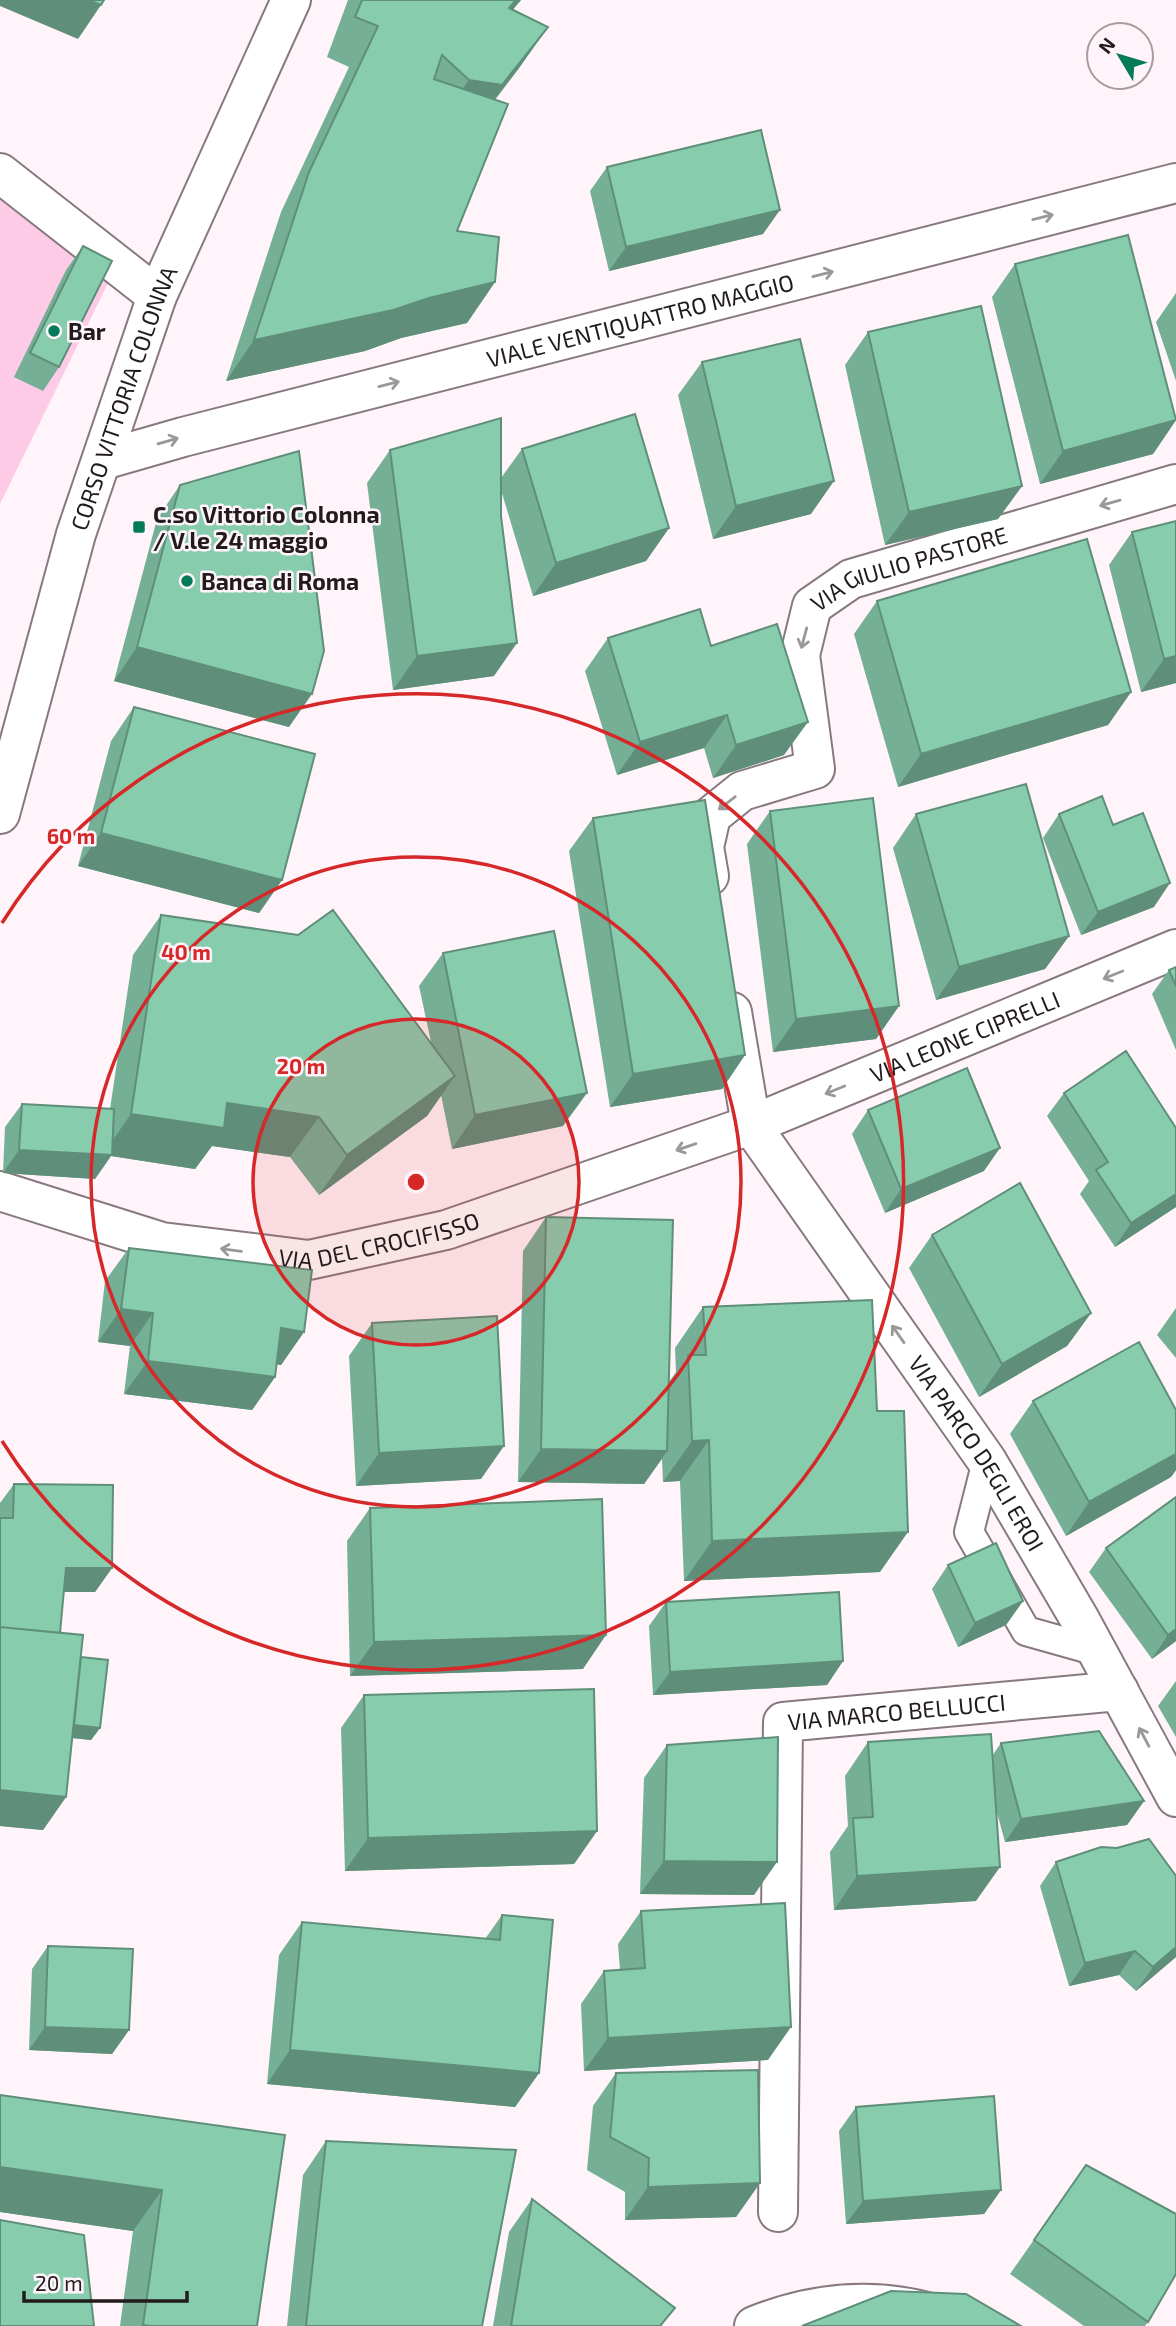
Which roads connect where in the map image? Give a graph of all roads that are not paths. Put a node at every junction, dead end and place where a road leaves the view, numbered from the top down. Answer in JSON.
{"nodes":[{"id":1,"x":291,"y":0,"type":"edge"},
{"id":2,"x":0,"y":173,"type":"edge"},
{"id":3,"x":1176,"y":183,"type":"edge"},
{"id":4,"x":157,"y":296,"type":"junction"},
{"id":5,"x":103,"y":460,"type":"junction"},
{"id":6,"x":1176,"y":484,"type":"edge"},
{"id":7,"x":0,"y":814,"type":"edge"},
{"id":8,"x":715,"y":914,"type":"edge"},
{"id":9,"x":1176,"y":949,"type":"edge"},
{"id":10,"x":726,"y":980,"type":"edge"},
{"id":11,"x":751,"y":1125,"type":"junction"},
{"id":12,"x":0,"y":1191,"type":"edge"},
{"id":13,"x":987,"y":1461,"type":"junction"},
{"id":14,"x":1097,"y":1651,"type":"junction"},
{"id":15,"x":1118,"y":1691,"type":"junction"},
{"id":16,"x":1176,"y":1797,"type":"edge"},
{"id":17,"x":778,"y":2212,"type":"dead end"},
{"id":18,"x":754,"y":2326,"type":"edge"},
{"id":19,"x":968,"y":2326,"type":"edge"}],
"edges":[{"from":1,"to":4,"type":"street","name":"CORSO VITTORIA COLONNA"},
{"from":2,"to":4,"type":"street"},
{"from":5,"to":3,"type":"street","name":"VIALE VENTIQUATTRO MAGGIO","one_way":true},
{"from":4,"to":5,"type":"street","name":"CORSO VITTORIA COLONNA"},
{"from":5,"to":7,"type":"street","name":"CORSO VITTORIA COLONNA"},
{"from":6,"to":8,"type":"street","name":"VIA GIULIO PASTORE","one_way":true},
{"from":9,"to":11,"type":"street","name":"VIA LEONE CIPRELLI","one_way":true},
{"from":10,"to":11,"type":"street"},
{"from":11,"to":12,"type":"street","name":"VIA DEL CROCIFISSO","one_way":true},
{"from":13,"to":11,"type":"street","name":"VIA PARCO DEGLI EROI","one_way":true},
{"from":13,"to":14,"type":"street","name":"VIA PARCO DEGLI EROI"},
{"from":13,"to":14,"type":"lane"},
{"from":14,"to":15,"type":"street","name":"VIA PARCO DEGLI EROI"},
{"from":16,"to":15,"type":"street","name":"VIA PARCO DEGLI EROI","one_way":true},
{"from":15,"to":17,"type":"street","name":"VIA MARCO BELLUCCI"},
{"from":18,"to":19,"type":"street"}]}
